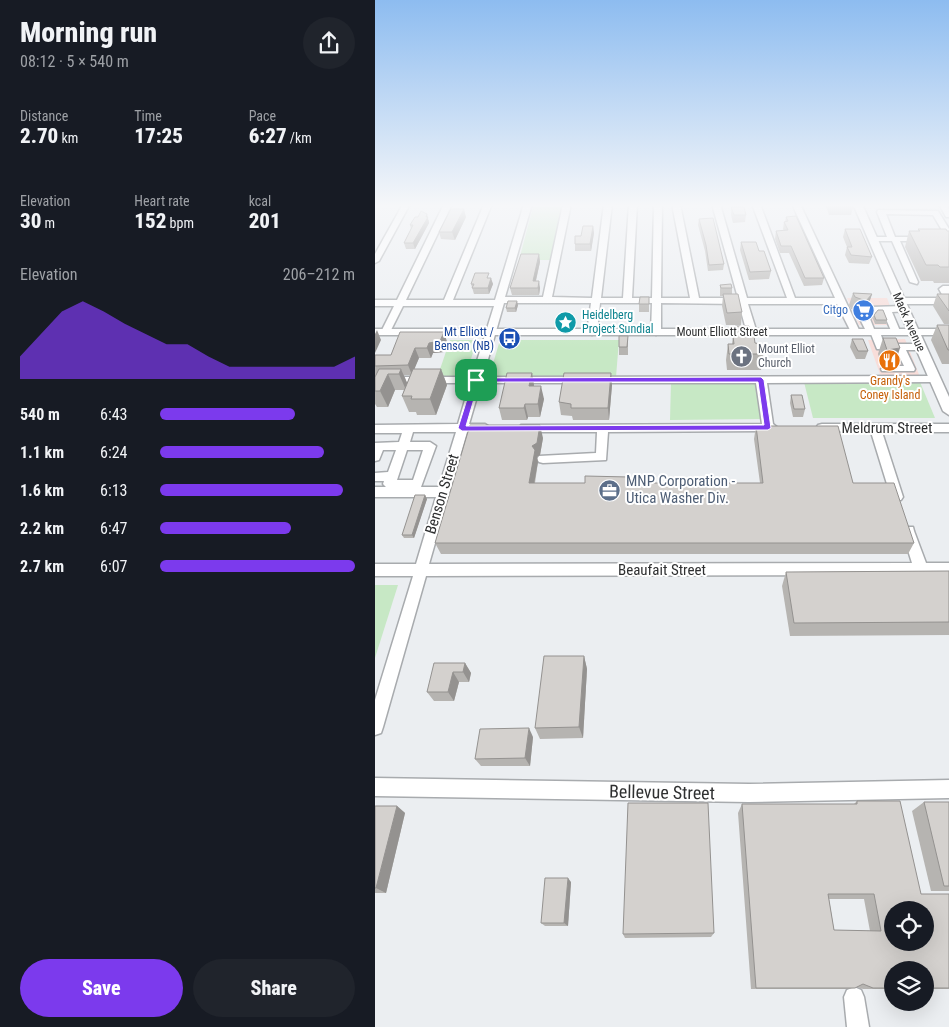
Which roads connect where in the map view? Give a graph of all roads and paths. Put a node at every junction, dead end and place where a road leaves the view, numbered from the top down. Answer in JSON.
{"nodes":[{"id":1,"x":425,"y":252,"type":"edge"},
{"id":2,"x":468,"y":252,"type":"edge"},
{"id":3,"x":513,"y":252,"type":"edge"},
{"id":4,"x":557,"y":252,"type":"edge"},
{"id":5,"x":602,"y":252,"type":"edge"},
{"id":6,"x":630,"y":252,"type":"edge"},
{"id":7,"x":658,"y":252,"type":"edge"},
{"id":8,"x":685,"y":252,"type":"edge"},
{"id":9,"x":730,"y":252,"type":"edge"},
{"id":10,"x":774,"y":252,"type":"edge"},
{"id":11,"x":819,"y":252,"type":"edge"},
{"id":12,"x":879,"y":252,"type":"edge"},
{"id":13,"x":900,"y":252,"type":"edge"},
{"id":14,"x":915,"y":282,"type":"dead end"},
{"id":15,"x":949,"y":289,"type":"edge"},
{"id":16,"x":547,"y":300,"type":"junction"},
{"id":17,"x":949,"y":300,"type":"edge"},
{"id":18,"x":596,"y":301,"type":"junction"},
{"id":19,"x":627,"y":301,"type":"junction"},
{"id":20,"x":657,"y":301,"type":"junction"},
{"id":21,"x":695,"y":301,"type":"junction"},
{"id":22,"x":743,"y":301,"type":"junction"},
{"id":23,"x":792,"y":301,"type":"junction"},
{"id":24,"x":841,"y":301,"type":"junction"},
{"id":25,"x":498,"y":302,"type":"junction"},
{"id":26,"x":375,"y":303,"type":"edge"},
{"id":27,"x":400,"y":303,"type":"junction"},
{"id":28,"x":447,"y":303,"type":"junction"},
{"id":29,"x":902,"y":305,"type":"junction"},
{"id":30,"x":886,"y":309,"type":"junction"},
{"id":31,"x":869,"y":319,"type":"junction"},
{"id":32,"x":849,"y":320,"type":"junction"},
{"id":33,"x":889,"y":320,"type":"junction"},
{"id":34,"x":911,"y":326,"type":"junction"},
{"id":35,"x":381,"y":332,"type":"edge"},
{"id":36,"x":490,"y":332,"type":"junction"},
{"id":37,"x":592,"y":332,"type":"junction"},
{"id":38,"x":656,"y":332,"type":"junction"},
{"id":39,"x":855,"y":332,"type":"junction"},
{"id":40,"x":872,"y":332,"type":"junction"},
{"id":41,"x":895,"y":332,"type":"junction"},
{"id":42,"x":949,"y":332,"type":"edge"},
{"id":43,"x":753,"y":333,"type":"junction"},
{"id":44,"x":900,"y":347,"type":"junction"},
{"id":45,"x":920,"y":347,"type":"junction"},
{"id":46,"x":886,"y":369,"type":"dead end"},
{"id":47,"x":910,"y":369,"type":"junction"},
{"id":48,"x":932,"y":374,"type":"junction"},
{"id":49,"x":375,"y":380,"type":"edge"},
{"id":50,"x":476,"y":380,"type":"junction"},
{"id":51,"x":761,"y":380,"type":"junction"},
{"id":52,"x":949,"y":412,"type":"edge"},
{"id":53,"x":462,"y":428,"type":"junction"},
{"id":54,"x":603,"y":428,"type":"junction"},
{"id":55,"x":768,"y":428,"type":"junction"},
{"id":56,"x":787,"y":428,"type":"edge"},
{"id":57,"x":807,"y":428,"type":"edge"},
{"id":58,"x":875,"y":428,"type":"junction"},
{"id":59,"x":949,"y":428,"type":"edge"},
{"id":60,"x":375,"y":429,"type":"edge"},
{"id":61,"x":409,"y":429,"type":"junction"},
{"id":62,"x":403,"y":446,"type":"junction"},
{"id":63,"x":375,"y":457,"type":"edge"},
{"id":64,"x":543,"y":460,"type":"dead end"},
{"id":65,"x":392,"y":476,"type":"junction"},
{"id":66,"x":375,"y":477,"type":"edge"},
{"id":67,"x":375,"y":492,"type":"edge"},
{"id":68,"x":443,"y":492,"type":"junction"},
{"id":69,"x":949,"y":569,"type":"edge"},
{"id":70,"x":375,"y":570,"type":"edge"},
{"id":71,"x":420,"y":570,"type":"junction"},
{"id":72,"x":921,"y":570,"type":"junction"},
{"id":73,"x":375,"y":727,"type":"edge"},
{"id":74,"x":375,"y":787,"type":"edge"},
{"id":75,"x":949,"y":789,"type":"edge"},
{"id":76,"x":854,"y":997,"type":"edge"},
{"id":77,"x":858,"y":1027,"type":"edge"}],
"edges":[{"from":1,"to":27,"type":"street"},
{"from":2,"to":28,"type":"street"},
{"from":3,"to":25,"type":"street","name":"Benson Street"},
{"from":4,"to":16,"type":"street"},
{"from":5,"to":18,"type":"street"},
{"from":6,"to":19,"type":"street"},
{"from":7,"to":20,"type":"street"},
{"from":8,"to":21,"type":"street"},
{"from":9,"to":22,"type":"street"},
{"from":10,"to":23,"type":"street"},
{"from":11,"to":24,"type":"street"},
{"from":12,"to":29,"type":"main road","name":"Mack Avenue"},
{"from":13,"to":14,"type":"street"},
{"from":15,"to":17,"type":"street"},
{"from":16,"to":18,"type":"street"},
{"from":16,"to":25,"type":"street"},
{"from":17,"to":29,"type":"street"},
{"from":18,"to":19,"type":"street"},
{"from":18,"to":37,"type":"street"},
{"from":19,"to":20,"type":"street"},
{"from":20,"to":21,"type":"street"},
{"from":20,"to":38,"type":"street"},
{"from":21,"to":22,"type":"street"},
{"from":22,"to":23,"type":"street"},
{"from":22,"to":43,"type":"street"},
{"from":23,"to":24,"type":"street"},
{"from":24,"to":32,"type":"street"},
{"from":25,"to":28,"type":"street"},
{"from":25,"to":36,"type":"street","name":"Benson Street"},
{"from":26,"to":27,"type":"street"},
{"from":27,"to":28,"type":"street"},
{"from":27,"to":35,"type":"street"},
{"from":29,"to":30,"type":"street"},
{"from":29,"to":34,"type":"main road","name":"Mack Avenue"},
{"from":30,"to":31,"type":"street"},
{"from":30,"to":33,"type":"street"},
{"from":31,"to":32,"type":"street"},
{"from":31,"to":40,"type":"street"},
{"from":32,"to":39,"type":"street"},
{"from":33,"to":34,"type":"street"},
{"from":33,"to":41,"type":"street"},
{"from":34,"to":41,"type":"main road","name":"Mount Elliott Street"},
{"from":34,"to":42,"type":"main road","name":"Mount Elliott Street"},
{"from":34,"to":45,"type":"main road","name":"Mack Avenue"},
{"from":35,"to":36,"type":"main road","name":"Mount Elliott Street"},
{"from":36,"to":37,"type":"main road","name":"Mount Elliott Street"},
{"from":36,"to":50,"type":"street","name":"Benson Street"},
{"from":37,"to":38,"type":"main road","name":"Mount Elliott Street"},
{"from":38,"to":43,"type":"main road","name":"Mount Elliott Street"},
{"from":39,"to":40,"type":"main road","name":"Mount Elliott Street"},
{"from":39,"to":43,"type":"main road","name":"Mount Elliott Street"},
{"from":40,"to":41,"type":"main road","name":"Mount Elliott Street"},
{"from":40,"to":44,"type":"street"},
{"from":44,"to":45,"type":"street"},
{"from":44,"to":47,"type":"street"},
{"from":45,"to":48,"type":"main road","name":"Mack Avenue"},
{"from":46,"to":47,"type":"street"},
{"from":47,"to":48,"type":"street"},
{"from":48,"to":51,"type":"street"},
{"from":48,"to":52,"type":"main road","name":"Mack Avenue"},
{"from":49,"to":50,"type":"street"},
{"from":50,"to":51,"type":"street"},
{"from":50,"to":53,"type":"street","name":"Benson Street"},
{"from":51,"to":55,"type":"street"},
{"from":53,"to":54,"type":"street"},
{"from":53,"to":61,"type":"street"},
{"from":53,"to":68,"type":"street","name":"Benson Street"},
{"from":54,"to":55,"type":"street"},
{"from":54,"to":64,"type":"street"},
{"from":55,"to":56,"type":"street"},
{"from":57,"to":58,"type":"street","name":"Meldrum Street"},
{"from":58,"to":59,"type":"street","name":"Meldrum Street"},
{"from":58,"to":72,"type":"street"},
{"from":60,"to":61,"type":"street"},
{"from":61,"to":62,"type":"street"},
{"from":62,"to":63,"type":"street"},
{"from":62,"to":65,"type":"street"},
{"from":62,"to":65,"type":"street"},
{"from":65,"to":66,"type":"street"},
{"from":67,"to":68,"type":"street"},
{"from":68,"to":71,"type":"street","name":"Benson Street"},
{"from":69,"to":72,"type":"street","name":"Beaufait Street"},
{"from":70,"to":71,"type":"street","name":"Beaufait Street"},
{"from":71,"to":72,"type":"street","name":"Beaufait Street"},
{"from":71,"to":73,"type":"street","name":"Benson Street"},
{"from":74,"to":75,"type":"street","name":"Bellevue Street"},
{"from":76,"to":77,"type":"street"}]}
